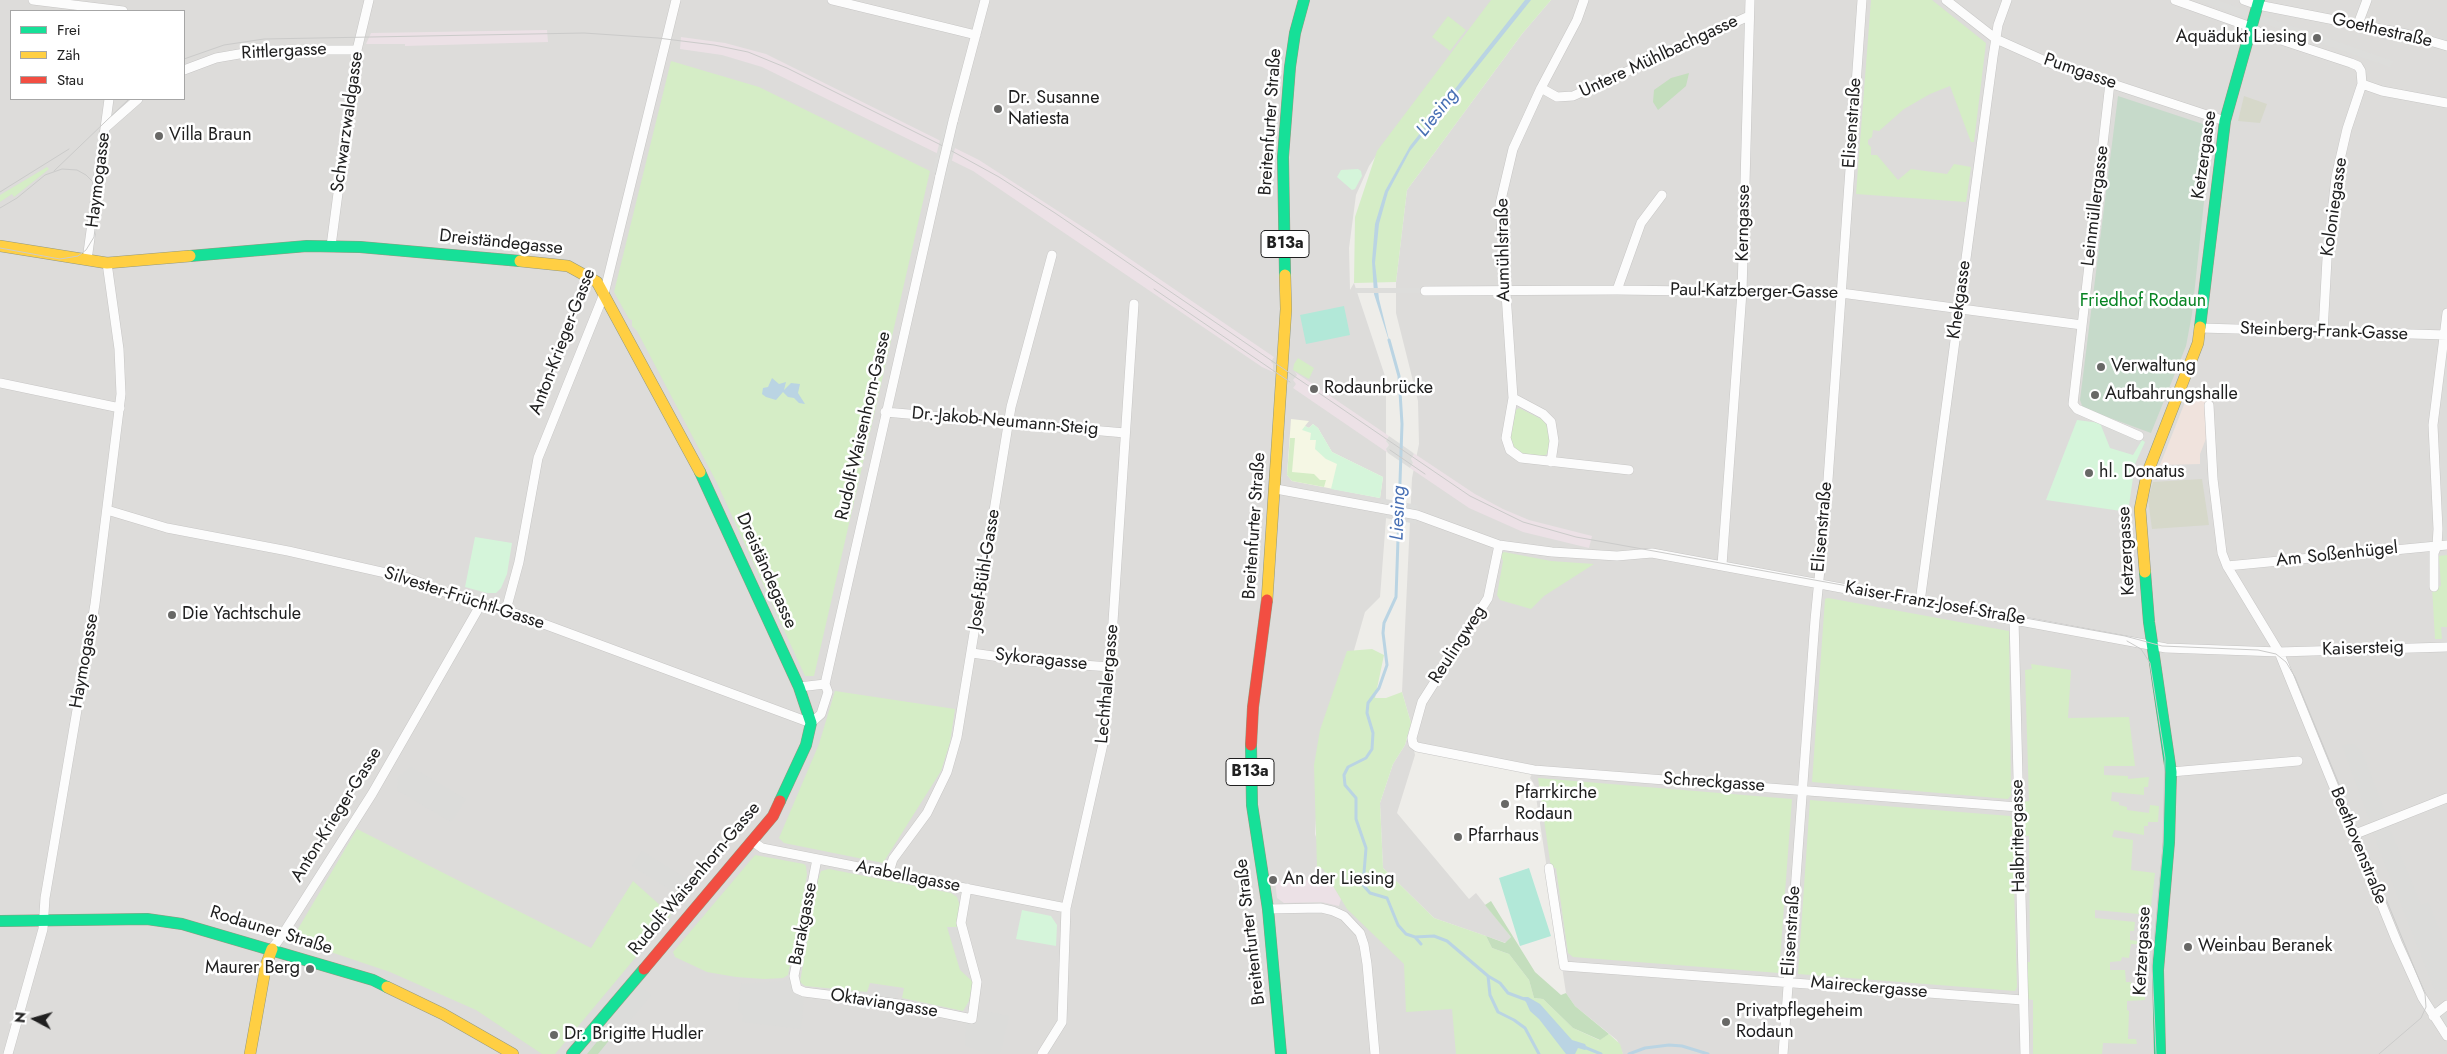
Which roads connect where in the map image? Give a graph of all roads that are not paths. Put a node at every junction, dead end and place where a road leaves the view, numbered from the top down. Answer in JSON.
{"nodes":[{"id":1,"x":33,"y":0,"type":"edge"},
{"id":2,"x":369,"y":0,"type":"edge"},
{"id":3,"x":676,"y":0,"type":"edge"},
{"id":4,"x":832,"y":0,"type":"edge"},
{"id":5,"x":985,"y":0,"type":"edge"},
{"id":6,"x":1304,"y":0,"type":"edge"},
{"id":7,"x":1584,"y":0,"type":"edge"},
{"id":8,"x":1750,"y":0,"type":"edge"},
{"id":9,"x":1862,"y":0,"type":"edge"},
{"id":10,"x":1946,"y":0,"type":"edge"},
{"id":11,"x":2007,"y":0,"type":"edge"},
{"id":12,"x":2175,"y":0,"type":"edge"},
{"id":13,"x":2244,"y":0,"type":"edge"},
{"id":14,"x":2367,"y":0,"type":"edge"},
{"id":15,"x":2259,"y":2,"type":"edge"},
{"id":16,"x":123,"y":8,"type":"edge"},
{"id":17,"x":1749,"y":16,"type":"junction"},
{"id":18,"x":2358,"y":24,"type":"junction"},
{"id":19,"x":2251,"y":27,"type":"junction"},
{"id":20,"x":976,"y":35,"type":"junction"},
{"id":21,"x":1996,"y":39,"type":"junction"},
{"id":22,"x":2447,"y":46,"type":"edge"},
{"id":23,"x":357,"y":50,"type":"junction"},
{"id":24,"x":185,"y":70,"type":"edge"},
{"id":25,"x":2110,"y":83,"type":"junction"},
{"id":26,"x":2362,"y":84,"type":"junction"},
{"id":27,"x":1541,"y":88,"type":"junction"},
{"id":28,"x":109,"y":100,"type":"edge"},
{"id":29,"x":137,"y":100,"type":"edge"},
{"id":30,"x":2447,"y":103,"type":"edge"},
{"id":31,"x":2225,"y":120,"type":"junction"},
{"id":32,"x":105,"y":128,"type":"junction"},
{"id":33,"x":1662,"y":195,"type":"dead end"},
{"id":34,"x":0,"y":246,"type":"edge"},
{"id":35,"x":331,"y":246,"type":"junction"},
{"id":36,"x":1052,"y":255,"type":"dead end"},
{"id":37,"x":87,"y":260,"type":"junction"},
{"id":38,"x":107,"y":263,"type":"junction"},
{"id":39,"x":1504,"y":290,"type":"junction"},
{"id":40,"x":1617,"y":290,"type":"junction"},
{"id":41,"x":1425,"y":291,"type":"dead end"},
{"id":42,"x":1742,"y":292,"type":"junction"},
{"id":43,"x":1841,"y":293,"type":"junction"},
{"id":44,"x":604,"y":294,"type":"junction"},
{"id":45,"x":1134,"y":304,"type":"dead end"},
{"id":46,"x":1959,"y":308,"type":"junction"},
{"id":47,"x":2447,"y":313,"type":"edge"},
{"id":48,"x":2082,"y":325,"type":"junction"},
{"id":49,"x":2201,"y":328,"type":"junction"},
{"id":50,"x":2323,"y":332,"type":"junction"},
{"id":51,"x":2445,"y":335,"type":"edge"},
{"id":52,"x":0,"y":383,"type":"edge"},
{"id":53,"x":1512,"y":398,"type":"junction"},
{"id":54,"x":2209,"y":405,"type":"dead end"},
{"id":55,"x":120,"y":408,"type":"junction"},
{"id":56,"x":885,"y":412,"type":"junction"},
{"id":57,"x":1009,"y":423,"type":"junction"},
{"id":58,"x":1125,"y":432,"type":"junction"},
{"id":59,"x":2139,"y":436,"type":"dead end"},
{"id":60,"x":1550,"y":462,"type":"junction"},
{"id":61,"x":1629,"y":470,"type":"dead end"},
{"id":62,"x":1276,"y":489,"type":"junction"},
{"id":63,"x":107,"y":510,"type":"junction"},
{"id":64,"x":1499,"y":545,"type":"junction"},
{"id":65,"x":2447,"y":545,"type":"edge"},
{"id":66,"x":2437,"y":546,"type":"junction"},
{"id":67,"x":1722,"y":565,"type":"junction"},
{"id":68,"x":2227,"y":566,"type":"junction"},
{"id":69,"x":1818,"y":583,"type":"junction"},
{"id":70,"x":2434,"y":587,"type":"dead end"},
{"id":71,"x":1920,"y":602,"type":"junction"},
{"id":72,"x":481,"y":604,"type":"junction"},
{"id":73,"x":506,"y":610,"type":"junction"},
{"id":74,"x":2014,"y":619,"type":"junction"},
{"id":75,"x":2154,"y":645,"type":"junction"},
{"id":76,"x":2447,"y":647,"type":"edge"},
{"id":77,"x":972,"y":652,"type":"junction"},
{"id":78,"x":2279,"y":652,"type":"junction"},
{"id":79,"x":1110,"y":667,"type":"junction"},
{"id":80,"x":825,"y":684,"type":"junction"},
{"id":81,"x":799,"y":687,"type":"junction"},
{"id":82,"x":811,"y":723,"type":"junction"},
{"id":83,"x":1413,"y":744,"type":"joint"},
{"id":84,"x":2298,"y":762,"type":"dead end"},
{"id":85,"x":2171,"y":772,"type":"junction"},
{"id":86,"x":1802,"y":790,"type":"junction"},
{"id":87,"x":2447,"y":798,"type":"edge"},
{"id":88,"x":2018,"y":808,"type":"junction"},
{"id":89,"x":2353,"y":835,"type":"junction"},
{"id":90,"x":752,"y":842,"type":"junction"},
{"id":91,"x":817,"y":859,"type":"junction"},
{"id":92,"x":1549,"y":868,"type":"dead end"},
{"id":93,"x":888,"y":872,"type":"junction"},
{"id":94,"x":968,"y":888,"type":"junction"},
{"id":95,"x":1066,"y":908,"type":"junction"},
{"id":96,"x":1268,"y":909,"type":"junction"},
{"id":97,"x":45,"y":920,"type":"junction"},
{"id":98,"x":0,"y":921,"type":"edge"},
{"id":99,"x":272,"y":949,"type":"junction"},
{"id":100,"x":1788,"y":981,"type":"junction"},
{"id":101,"x":797,"y":989,"type":"joint"},
{"id":102,"x":2023,"y":1000,"type":"junction"},
{"id":103,"x":2447,"y":1005,"type":"edge"},
{"id":104,"x":2433,"y":1016,"type":"junction"},
{"id":105,"x":2447,"y":1036,"type":"edge"},
{"id":106,"x":8,"y":1054,"type":"edge"},
{"id":107,"x":250,"y":1054,"type":"edge"},
{"id":108,"x":514,"y":1054,"type":"edge"},
{"id":109,"x":572,"y":1054,"type":"edge"},
{"id":110,"x":1042,"y":1054,"type":"edge"},
{"id":111,"x":1281,"y":1054,"type":"edge"},
{"id":112,"x":1375,"y":1054,"type":"edge"},
{"id":113,"x":1783,"y":1054,"type":"edge"},
{"id":114,"x":2025,"y":1054,"type":"edge"},
{"id":115,"x":2160,"y":1054,"type":"edge"}],
"edges":[{"from":1,"to":16,"type":"street"},
{"from":2,"to":23,"type":"street","name":"Schwarzwaldgasse"},
{"from":3,"to":44,"type":"street","name":"Anton-Krieger-Gasse"},
{"from":4,"to":20,"type":"street"},
{"from":5,"to":20,"type":"street"},
{"from":6,"to":62,"type":"main road","name":"Breitenfurter Straße","number":"B13a"},
{"from":7,"to":27,"type":"street","name":"Aumühlstraße"},
{"from":8,"to":17,"type":"street","name":"Kerngasse"},
{"from":9,"to":43,"type":"street","name":"Elisenstraße"},
{"from":10,"to":21,"type":"street","name":"Pumgasse"},
{"from":11,"to":21,"type":"street","name":"Khekgasse"},
{"from":12,"to":19,"type":"street"},
{"from":13,"to":15,"type":"street","name":"Goethestraße"},
{"from":14,"to":18,"type":"street"},
{"from":15,"to":18,"type":"street","name":"Goethestraße"},
{"from":15,"to":19,"type":"main road","name":"Ketzergasse"},
{"from":17,"to":27,"type":"street","name":"Untere Mühlbachgasse"},
{"from":17,"to":42,"type":"street","name":"Kerngasse"},
{"from":18,"to":22,"type":"street","name":"Goethestraße"},
{"from":19,"to":26,"type":"street"},
{"from":19,"to":31,"type":"main road","name":"Ketzergasse"},
{"from":20,"to":56,"type":"street","name":"Rudolf-Waisenhorn-Gasse","bridge":true},
{"from":21,"to":25,"type":"street","name":"Pumgasse"},
{"from":21,"to":46,"type":"street","name":"Khekgasse"},
{"from":23,"to":24,"type":"street","name":"Rittlergasse"},
{"from":23,"to":35,"type":"street","name":"Schwarzwaldgasse"},
{"from":25,"to":31,"type":"street","name":"Pumgasse"},
{"from":25,"to":48,"type":"street","name":"Leinmüllergasse"},
{"from":26,"to":30,"type":"street"},
{"from":26,"to":50,"type":"street","name":"Koloniegasse"},
{"from":27,"to":39,"type":"street","name":"Aumühlstraße"},
{"from":28,"to":32,"type":"street","name":"Haymogasse"},
{"from":29,"to":32,"type":"street"},
{"from":31,"to":49,"type":"main road","name":"Ketzergasse"},
{"from":32,"to":37,"type":"street","name":"Haymogasse"},
{"from":33,"to":40,"type":"street"},
{"from":34,"to":37,"type":"main road","name":"Dreiständegasse"},
{"from":35,"to":38,"type":"main road","name":"Dreiständegasse"},
{"from":35,"to":44,"type":"main road","name":"Dreiständegasse"},
{"from":36,"to":57,"type":"street","name":"Josef-Bühl-Gasse"},
{"from":37,"to":38,"type":"main road","name":"Dreiständegasse"},
{"from":38,"to":55,"type":"street","name":"Haymogasse"},
{"from":39,"to":40,"type":"street","name":"Paul-Katzberger-Gasse"},
{"from":39,"to":41,"type":"street","name":"Paul-Katzberger-Gasse"},
{"from":39,"to":53,"type":"street","name":"Aumühlstraße"},
{"from":40,"to":42,"type":"street","name":"Paul-Katzberger-Gasse"},
{"from":42,"to":43,"type":"street","name":"Paul-Katzberger-Gasse"},
{"from":42,"to":67,"type":"street","name":"Kerngasse"},
{"from":43,"to":46,"type":"street","name":"Paul-Katzberger-Gasse"},
{"from":43,"to":69,"type":"street","name":"Elisenstraße"},
{"from":44,"to":73,"type":"street","name":"Anton-Krieger-Gasse"},
{"from":44,"to":81,"type":"main road","name":"Dreiständegasse"},
{"from":45,"to":58,"type":"street","name":"Lechthalergasse"},
{"from":46,"to":48,"type":"street","name":"Paul-Katzberger-Gasse"},
{"from":46,"to":71,"type":"street","name":"Khekgasse"},
{"from":47,"to":51,"type":"street"},
{"from":48,"to":59,"type":"street","name":"Leinmüllergasse"},
{"from":49,"to":50,"type":"street","name":"Steinberg-Frank-Gasse"},
{"from":49,"to":75,"type":"main road","name":"Ketzergasse"},
{"from":50,"to":51,"type":"street","name":"Steinberg-Frank-Gasse"},
{"from":51,"to":66,"type":"street"},
{"from":52,"to":55,"type":"street"},
{"from":53,"to":60,"type":"street"},
{"from":53,"to":60,"type":"street","name":"Aumühlstraße"},
{"from":54,"to":68,"type":"street","name":"Beethovenstraße"},
{"from":55,"to":63,"type":"street","name":"Haymogasse"},
{"from":56,"to":57,"type":"street","name":"Dr.-Jakob-Neumann-Steig"},
{"from":56,"to":80,"type":"street","name":"Rudolf-Waisenhorn-Gasse"},
{"from":57,"to":58,"type":"street","name":"Dr.-Jakob-Neumann-Steig"},
{"from":57,"to":77,"type":"street","name":"Josef-Bühl-Gasse"},
{"from":58,"to":79,"type":"street","name":"Lechthalergasse"},
{"from":60,"to":61,"type":"street","name":"Aumühlstraße"},
{"from":62,"to":64,"type":"street","name":"Kaiser-Franz-Josef-Straße"},
{"from":62,"to":96,"type":"main road","name":"Breitenfurter Straße","number":"B13a"},
{"from":63,"to":72,"type":"street","name":"Silvester-Früchtl-Gasse"},
{"from":63,"to":97,"type":"street","name":"Haymogasse"},
{"from":64,"to":67,"type":"street","name":"Kaiser-Franz-Josef-Straße"},
{"from":64,"to":83,"type":"street","name":"Reulingweg"},
{"from":65,"to":66,"type":"street","name":"Am Soßenhügel"},
{"from":66,"to":68,"type":"street","name":"Am Soßenhügel"},
{"from":66,"to":70,"type":"street"},
{"from":67,"to":69,"type":"street","name":"Kaiser-Franz-Josef-Straße"},
{"from":68,"to":78,"type":"street","name":"Beethovenstraße"},
{"from":69,"to":71,"type":"street","name":"Kaiser-Franz-Josef-Straße"},
{"from":69,"to":86,"type":"street","name":"Elisenstraße"},
{"from":71,"to":74,"type":"street","name":"Kaiser-Franz-Josef-Straße"},
{"from":72,"to":73,"type":"street","name":"Silvester-Früchtl-Gasse"},
{"from":72,"to":99,"type":"street","name":"Anton-Krieger-Gasse"},
{"from":73,"to":82,"type":"street","name":"Silvester-Früchtl-Gasse"},
{"from":74,"to":75,"type":"street","name":"Kaiser-Franz-Josef-Straße"},
{"from":74,"to":88,"type":"street","name":"Halbrittergasse"},
{"from":75,"to":78,"type":"street","name":"Kaiser-Franz-Josef-Straße"},
{"from":75,"to":85,"type":"main road","name":"Ketzergasse"},
{"from":76,"to":78,"type":"street","name":"Kaisersteig"},
{"from":77,"to":79,"type":"street","name":"Sykoragasse"},
{"from":77,"to":93,"type":"street","name":"Josef-Bühl-Gasse"},
{"from":78,"to":89,"type":"street","name":"Beethovenstraße"},
{"from":79,"to":95,"type":"street","name":"Lechthalergasse"},
{"from":80,"to":81,"type":"street"},
{"from":80,"to":82,"type":"street","name":"Rudolf-Waisenhorn-Gasse"},
{"from":81,"to":82,"type":"main road","name":"Dreiständegasse"},
{"from":82,"to":90,"type":"main road","name":"Rudolf-Waisenhorn-Gasse"},
{"from":83,"to":86,"type":"street","name":"Schreckgasse"},
{"from":84,"to":85,"type":"street"},
{"from":85,"to":115,"type":"main road","name":"Ketzergasse"},
{"from":86,"to":88,"type":"street","name":"Schreckgasse"},
{"from":86,"to":100,"type":"street","name":"Elisenstraße"},
{"from":87,"to":89,"type":"street"},
{"from":88,"to":102,"type":"street","name":"Halbrittergasse"},
{"from":89,"to":104,"type":"street","name":"Beethovenstraße"},
{"from":90,"to":91,"type":"street","name":"Arabellagasse"},
{"from":90,"to":109,"type":"main road","name":"Rudolf-Waisenhorn-Gasse"},
{"from":91,"to":93,"type":"street","name":"Arabellagasse"},
{"from":91,"to":101,"type":"street","name":"Barakgasse"},
{"from":92,"to":100,"type":"street","name":"Maireckergasse"},
{"from":93,"to":94,"type":"street","name":"Arabellagasse"},
{"from":94,"to":95,"type":"street","name":"Arabellagasse"},
{"from":94,"to":101,"type":"street","name":"Oktaviangasse"},
{"from":95,"to":110,"type":"street","name":"Lechthalergasse"},
{"from":96,"to":111,"type":"main road","name":"Breitenfurter Straße","number":"B13a"},
{"from":96,"to":112,"type":"street"},
{"from":97,"to":98,"type":"main road","name":"Rodauner Straße"},
{"from":97,"to":99,"type":"main road","name":"Rodauner Straße"},
{"from":97,"to":106,"type":"street","name":"Haymogasse"},
{"from":99,"to":107,"type":"main road","name":"Anton-Krieger-Gasse"},
{"from":99,"to":108,"type":"main road","name":"Rodauner Straße"},
{"from":100,"to":102,"type":"street","name":"Maireckergasse"},
{"from":100,"to":113,"type":"street","name":"Elisenstraße"},
{"from":102,"to":114,"type":"street","name":"Halbrittergasse"},
{"from":103,"to":104,"type":"street"},
{"from":104,"to":105,"type":"street","name":"Beethovenstraße"}]}
